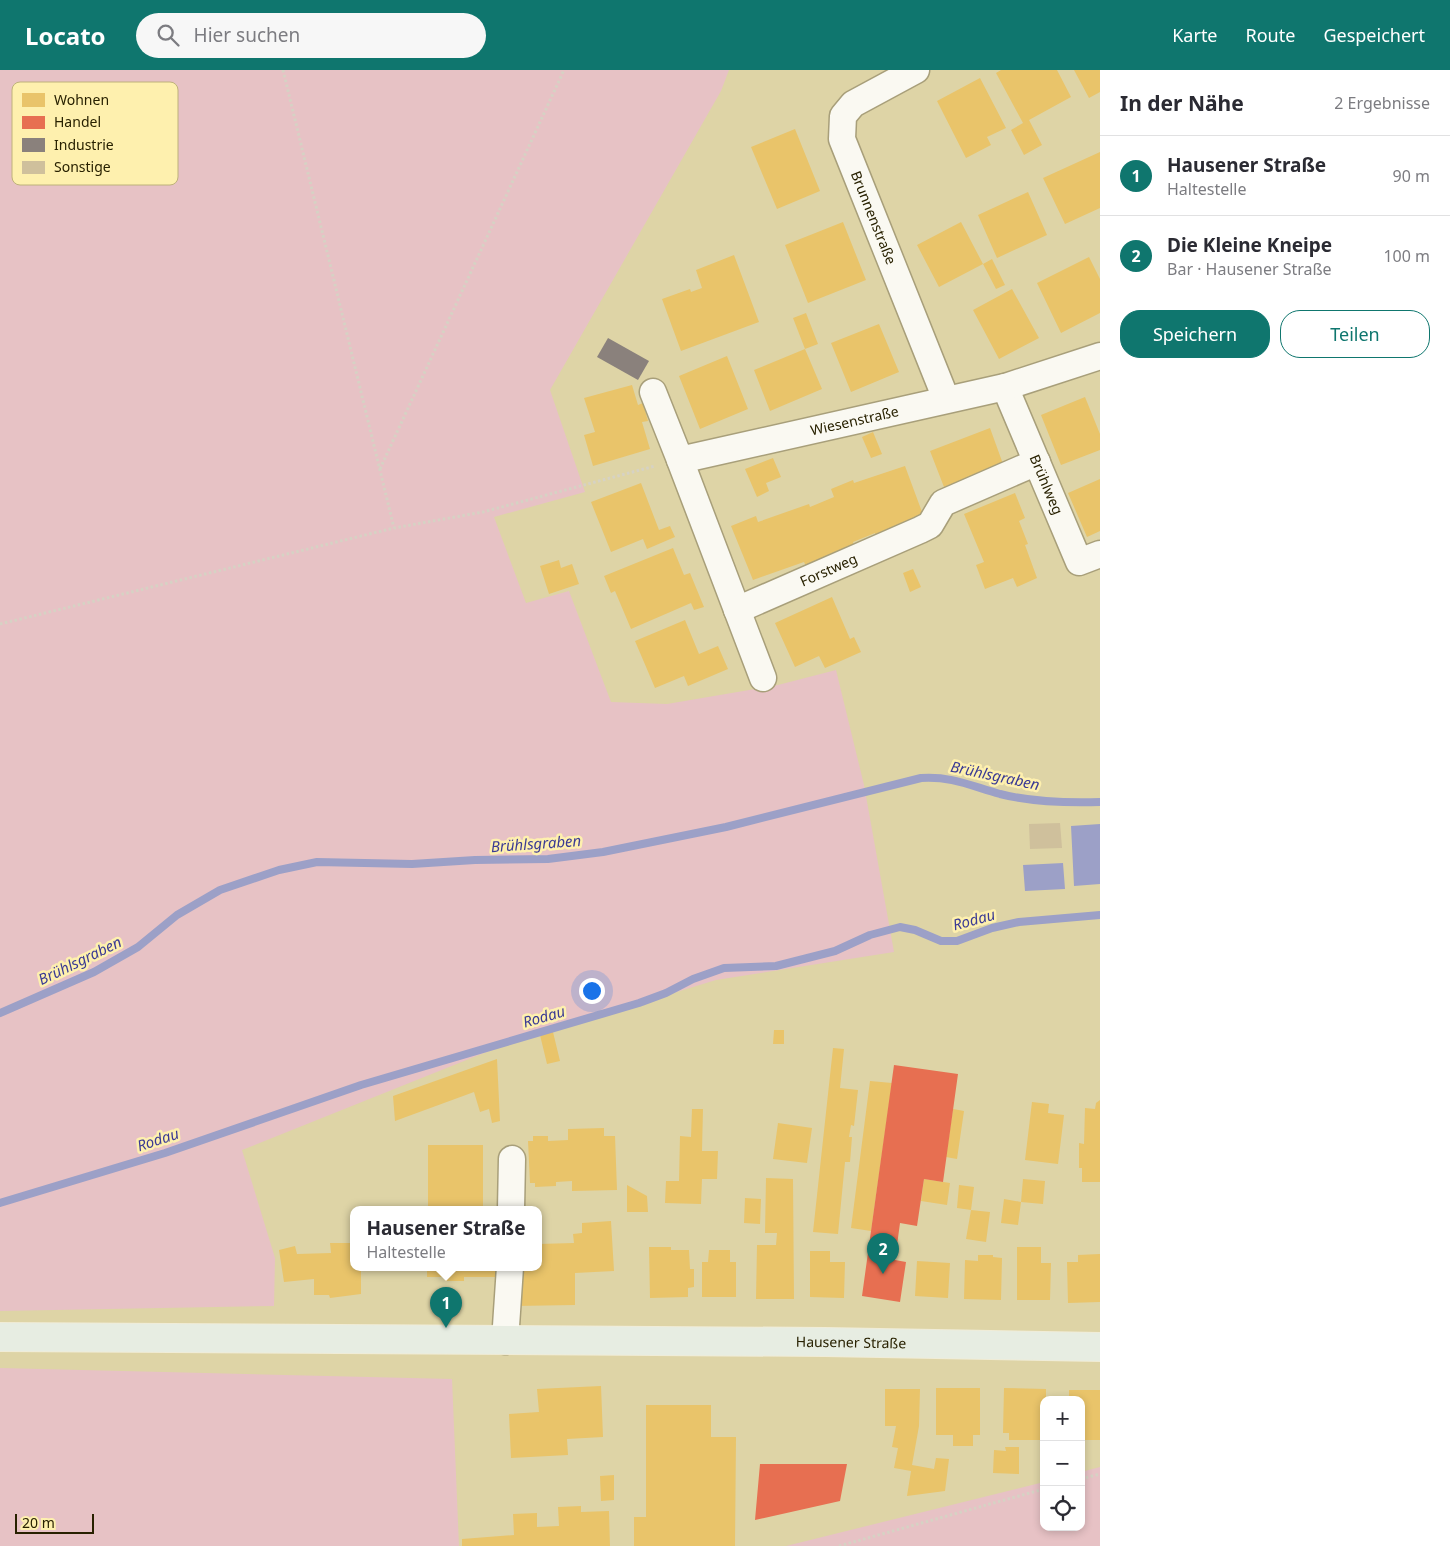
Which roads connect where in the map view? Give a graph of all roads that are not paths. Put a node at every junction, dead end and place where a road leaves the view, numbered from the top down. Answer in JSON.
{"nodes":[{"id":1,"x":916,"y":70,"type":"edge"},
{"id":2,"x":1100,"y":356,"type":"edge"},
{"id":3,"x":1005,"y":387,"type":"junction"},
{"id":4,"x":653,"y":392,"type":"dead end"},
{"id":5,"x":946,"y":399,"type":"junction"},
{"id":6,"x":680,"y":460,"type":"junction"},
{"id":7,"x":1037,"y":462,"type":"junction"},
{"id":8,"x":1100,"y":554,"type":"edge"},
{"id":9,"x":737,"y":610,"type":"junction"},
{"id":10,"x":763,"y":678,"type":"dead end"},
{"id":11,"x":512,"y":1159,"type":"dead end"},
{"id":12,"x":511,"y":1206,"type":"edge"},
{"id":13,"x":510,"y":1271,"type":"edge"},
{"id":14,"x":0,"y":1337,"type":"edge"},
{"id":15,"x":505,"y":1341,"type":"junction"},
{"id":16,"x":1100,"y":1347,"type":"edge"}],
"edges":[{"from":1,"to":5,"type":"street","name":"Brunnenstraße"},
{"from":2,"to":3,"type":"street","name":"Wiesenstraße"},
{"from":3,"to":5,"type":"street","name":"Wiesenstraße"},
{"from":3,"to":7,"type":"street","name":"Brühlweg"},
{"from":4,"to":6,"type":"street"},
{"from":5,"to":6,"type":"street","name":"Wiesenstraße"},
{"from":6,"to":9,"type":"street"},
{"from":7,"to":8,"type":"street","name":"Brühlweg"},
{"from":7,"to":9,"type":"street","name":"Forstweg"},
{"from":9,"to":10,"type":"street"},
{"from":11,"to":12,"type":"street"},
{"from":13,"to":15,"type":"street"},
{"from":14,"to":15,"type":"main road","name":"Hausener Straße"},
{"from":15,"to":16,"type":"main road","name":"Hausener Straße"}]}
